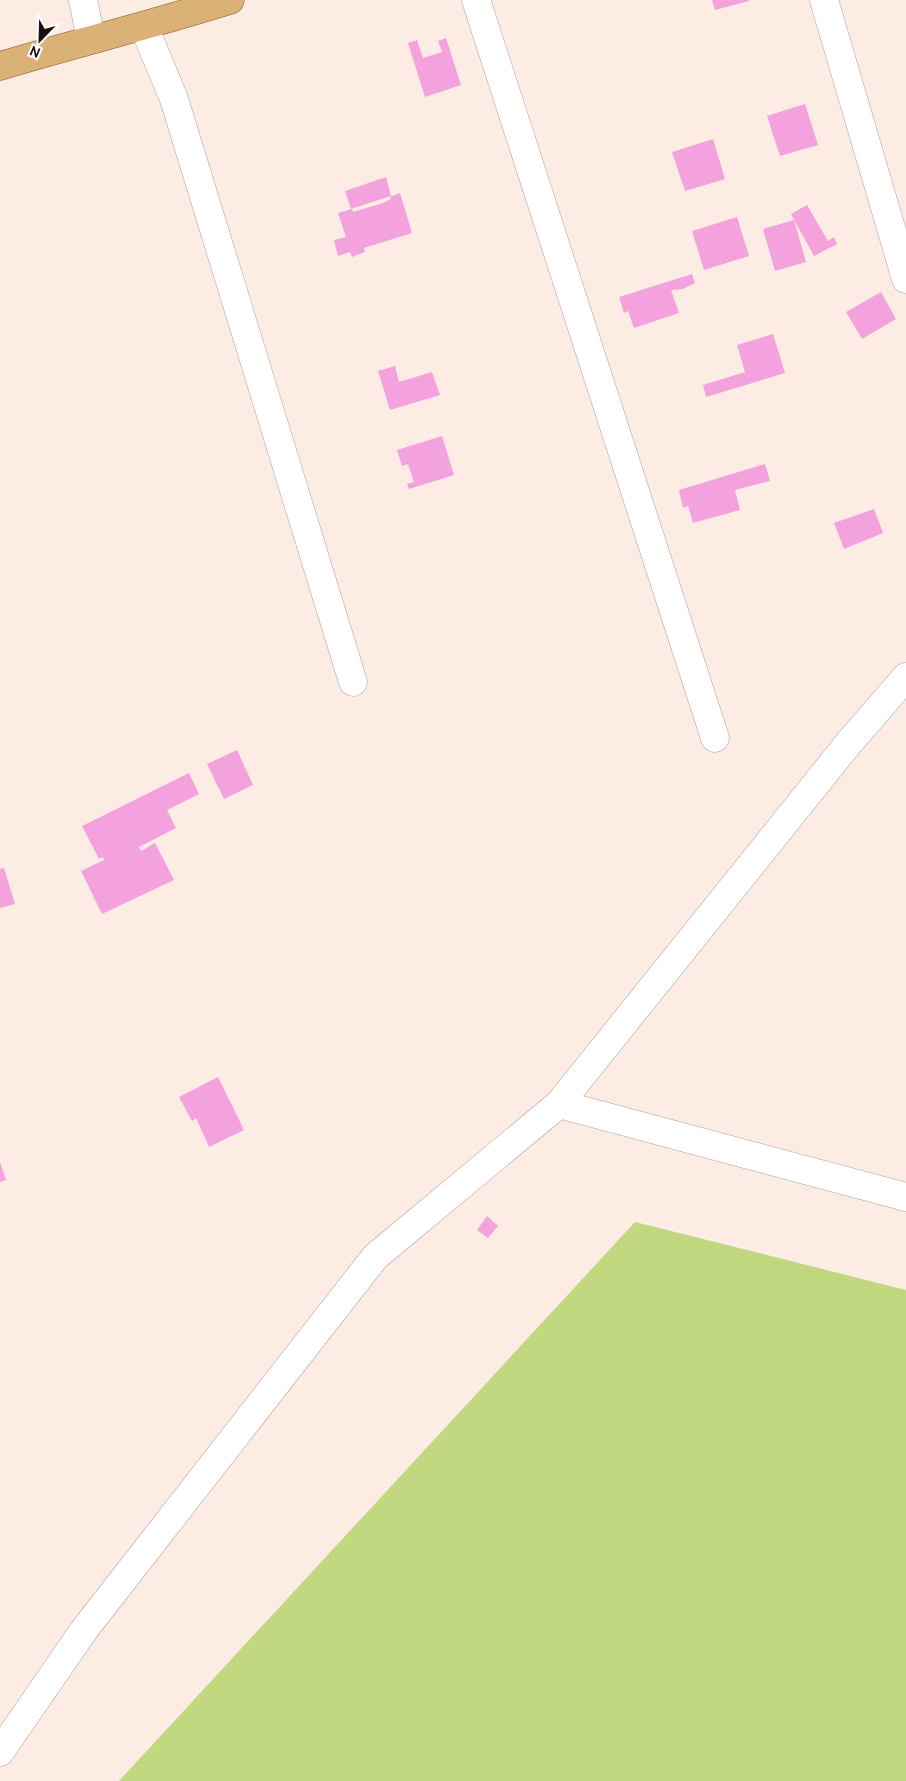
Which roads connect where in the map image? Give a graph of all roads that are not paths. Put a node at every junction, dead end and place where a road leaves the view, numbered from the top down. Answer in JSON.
{"nodes":[{"id":1,"x":83,"y":0,"type":"edge"},
{"id":2,"x":230,"y":0,"type":"edge"},
{"id":3,"x":476,"y":0,"type":"edge"},
{"id":4,"x":824,"y":0,"type":"edge"},
{"id":5,"x":144,"y":27,"type":"junction"},
{"id":6,"x":91,"y":39,"type":"junction"},
{"id":7,"x":0,"y":66,"type":"edge"},
{"id":8,"x":906,"y":279,"type":"edge"},
{"id":9,"x":906,"y":677,"type":"edge"},
{"id":10,"x":353,"y":682,"type":"dead end"},
{"id":11,"x":715,"y":738,"type":"dead end"},
{"id":12,"x":560,"y":1104,"type":"junction"},
{"id":13,"x":906,"y":1198,"type":"edge"},
{"id":14,"x":0,"y":1752,"type":"edge"}],
"edges":[{"from":1,"to":6,"type":"street"},
{"from":2,"to":5,"type":"main road"},
{"from":3,"to":11,"type":"street"},
{"from":4,"to":8,"type":"street"},
{"from":5,"to":6,"type":"main road"},
{"from":5,"to":10,"type":"street"},
{"from":6,"to":7,"type":"main road"},
{"from":9,"to":12,"type":"street"},
{"from":12,"to":13,"type":"street"},
{"from":12,"to":14,"type":"street"}]}
